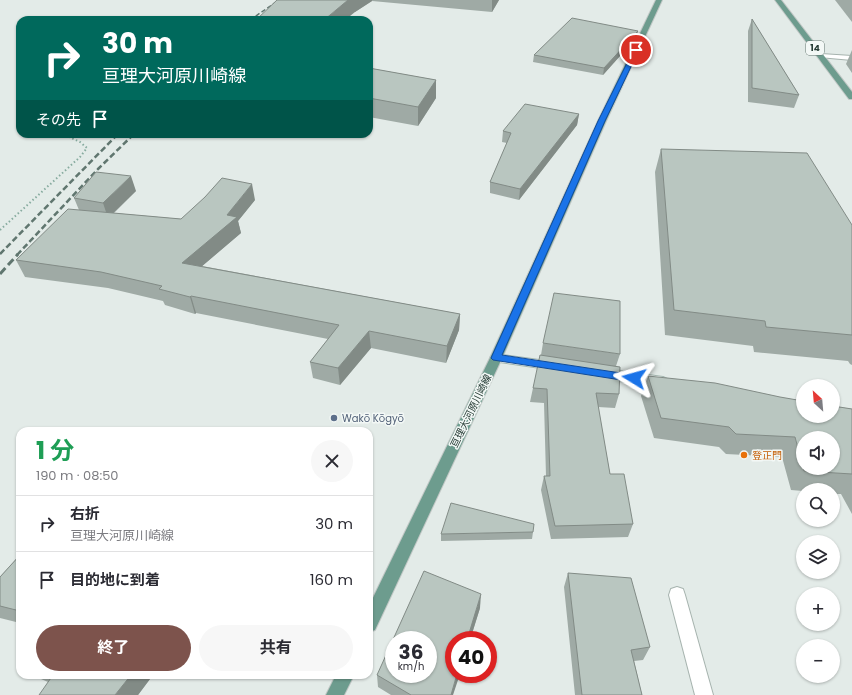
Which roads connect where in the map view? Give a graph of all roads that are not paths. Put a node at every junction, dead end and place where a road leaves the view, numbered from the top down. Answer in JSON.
{"nodes":[{"id":1,"x":659,"y":0,"type":"edge"},
{"id":2,"x":778,"y":0,"type":"edge"},
{"id":3,"x":821,"y":56,"type":"junction"},
{"id":4,"x":852,"y":58,"type":"edge"},
{"id":5,"x":852,"y":97,"type":"edge"},
{"id":6,"x":496,"y":358,"type":"junction"},
{"id":7,"x":567,"y":368,"type":"edge"},
{"id":8,"x":590,"y":372,"type":"edge"},
{"id":9,"x":677,"y":385,"type":"edge"},
{"id":10,"x":677,"y":595,"type":"dead end"},
{"id":11,"x":373,"y":616,"type":"edge"},
{"id":12,"x":343,"y":679,"type":"edge"},
{"id":13,"x":335,"y":695,"type":"edge"},
{"id":14,"x":704,"y":695,"type":"edge"}],
"edges":[{"from":1,"to":6,"type":"main road","name":"亘理大河原川崎線"},
{"from":2,"to":3,"type":"main road","number":"14"},
{"from":3,"to":4,"type":"street"},
{"from":3,"to":5,"type":"main road","number":"14"},
{"from":6,"to":7,"type":"street"},
{"from":6,"to":11,"type":"main road","name":"亘理大河原川崎線"},
{"from":8,"to":9,"type":"street"},
{"from":10,"to":14,"type":"street"},
{"from":12,"to":13,"type":"main road"}]}
